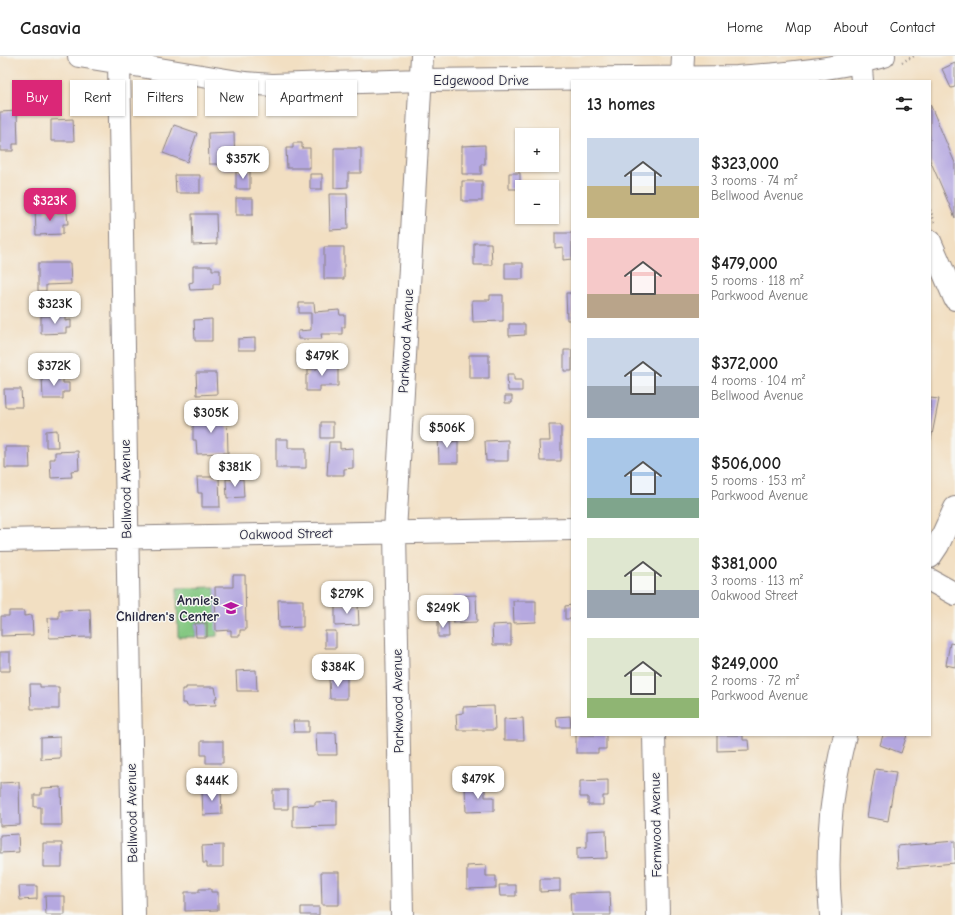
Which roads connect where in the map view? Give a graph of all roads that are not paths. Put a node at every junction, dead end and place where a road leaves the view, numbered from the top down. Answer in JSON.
{"nodes":[{"id":1,"x":79,"y":56,"type":"edge"},
{"id":2,"x":422,"y":56,"type":"edge"},
{"id":3,"x":682,"y":56,"type":"edge"},
{"id":4,"x":884,"y":56,"type":"edge"},
{"id":5,"x":119,"y":63,"type":"junction"},
{"id":6,"x":860,"y":66,"type":"edge"},
{"id":7,"x":682,"y":77,"type":"junction"},
{"id":8,"x":421,"y":80,"type":"junction"},
{"id":9,"x":644,"y":80,"type":"edge"},
{"id":10,"x":931,"y":242,"type":"edge"},
{"id":11,"x":947,"y":259,"type":"edge"},
{"id":12,"x":955,"y":299,"type":"edge"},
{"id":13,"x":955,"y":508,"type":"edge"},
{"id":14,"x":571,"y":529,"type":"edge"},
{"id":15,"x":395,"y":532,"type":"junction"},
{"id":16,"x":127,"y":537,"type":"junction"},
{"id":17,"x":0,"y":540,"type":"edge"},
{"id":18,"x":931,"y":556,"type":"edge"},
{"id":19,"x":931,"y":581,"type":"edge"},
{"id":20,"x":955,"y":594,"type":"edge"},
{"id":21,"x":654,"y":736,"type":"edge"},
{"id":22,"x":845,"y":736,"type":"edge"},
{"id":23,"x":134,"y":915,"type":"edge"},
{"id":24,"x":402,"y":915,"type":"edge"},
{"id":25,"x":658,"y":915,"type":"edge"},
{"id":26,"x":831,"y":915,"type":"edge"}],
"edges":[{"from":1,"to":5,"type":"street","name":"Edgewood Drive"},
{"from":2,"to":8,"type":"street","name":"Parkwood Avenue"},
{"from":3,"to":7,"type":"street"},
{"from":4,"to":6,"type":"street","name":"Edgewood Drive"},
{"from":5,"to":8,"type":"street","name":"Edgewood Drive"},
{"from":5,"to":16,"type":"street","name":"Bellwood Avenue"},
{"from":6,"to":7,"type":"street","name":"Edgewood Drive"},
{"from":7,"to":9,"type":"street","name":"Edgewood Drive"},
{"from":8,"to":9,"type":"street","name":"Edgewood Drive"},
{"from":8,"to":15,"type":"street","name":"Parkwood Avenue"},
{"from":10,"to":11,"type":"street"},
{"from":11,"to":12,"type":"street"},
{"from":13,"to":18,"type":"street"},
{"from":14,"to":15,"type":"street","name":"Oakwood Street"},
{"from":15,"to":16,"type":"street","name":"Oakwood Street"},
{"from":15,"to":24,"type":"street","name":"Parkwood Avenue"},
{"from":16,"to":17,"type":"street","name":"Oakwood Street"},
{"from":16,"to":23,"type":"street","name":"Bellwood Avenue"},
{"from":19,"to":20,"type":"street"},
{"from":21,"to":25,"type":"street","name":"Fernwood Avenue"},
{"from":22,"to":26,"type":"street"}]}
